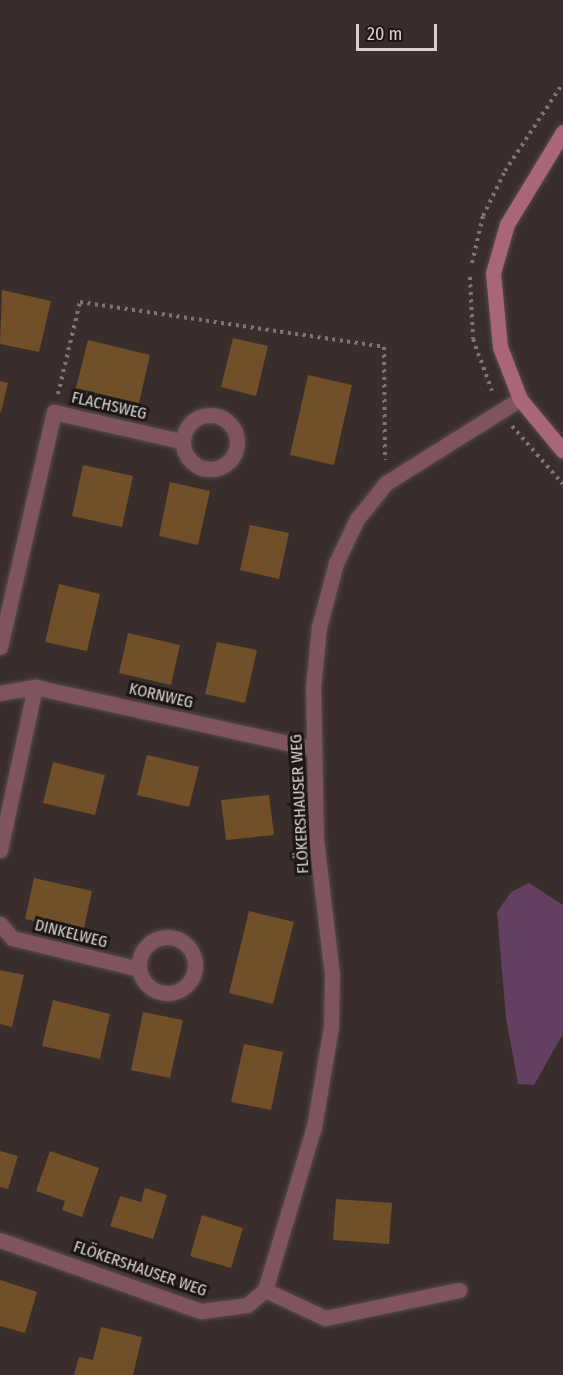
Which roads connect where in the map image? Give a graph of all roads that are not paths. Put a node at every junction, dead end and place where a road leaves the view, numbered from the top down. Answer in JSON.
{"nodes":[{"id":1,"x":563,"y":132,"type":"edge"},
{"id":2,"x":520,"y":399,"type":"junction"},
{"id":3,"x":181,"y":441,"type":"dead end"},
{"id":4,"x":563,"y":451,"type":"edge"},
{"id":5,"x":0,"y":647,"type":"edge"},
{"id":6,"x":35,"y":687,"type":"junction"},
{"id":7,"x":0,"y":693,"type":"edge"},
{"id":8,"x":314,"y":748,"type":"junction"},
{"id":9,"x":0,"y":850,"type":"edge"},
{"id":10,"x":0,"y":924,"type":"edge"},
{"id":11,"x":139,"y":969,"type":"dead end"},
{"id":12,"x":0,"y":1240,"type":"edge"},
{"id":13,"x":265,"y":1290,"type":"junction"},
{"id":14,"x":459,"y":1290,"type":"dead end"}],
"edges":[{"from":1,"to":2,"type":"main road"},
{"from":2,"to":4,"type":"main road"},
{"from":2,"to":8,"type":"street","name":"FLÖKERSHAUSER WEG"},
{"from":3,"to":5,"type":"street","name":"FLACHSWEG"},
{"from":6,"to":7,"type":"street","name":"KORNWEG"},
{"from":6,"to":8,"type":"street","name":"KORNWEG"},
{"from":6,"to":9,"type":"street"},
{"from":8,"to":13,"type":"street","name":"FLÖKERSHAUSER WEG"},
{"from":10,"to":11,"type":"street","name":"DINKELWEG"},
{"from":12,"to":13,"type":"street","name":"FLÖKERSHAUSER WEG"},
{"from":13,"to":14,"type":"street"}]}
